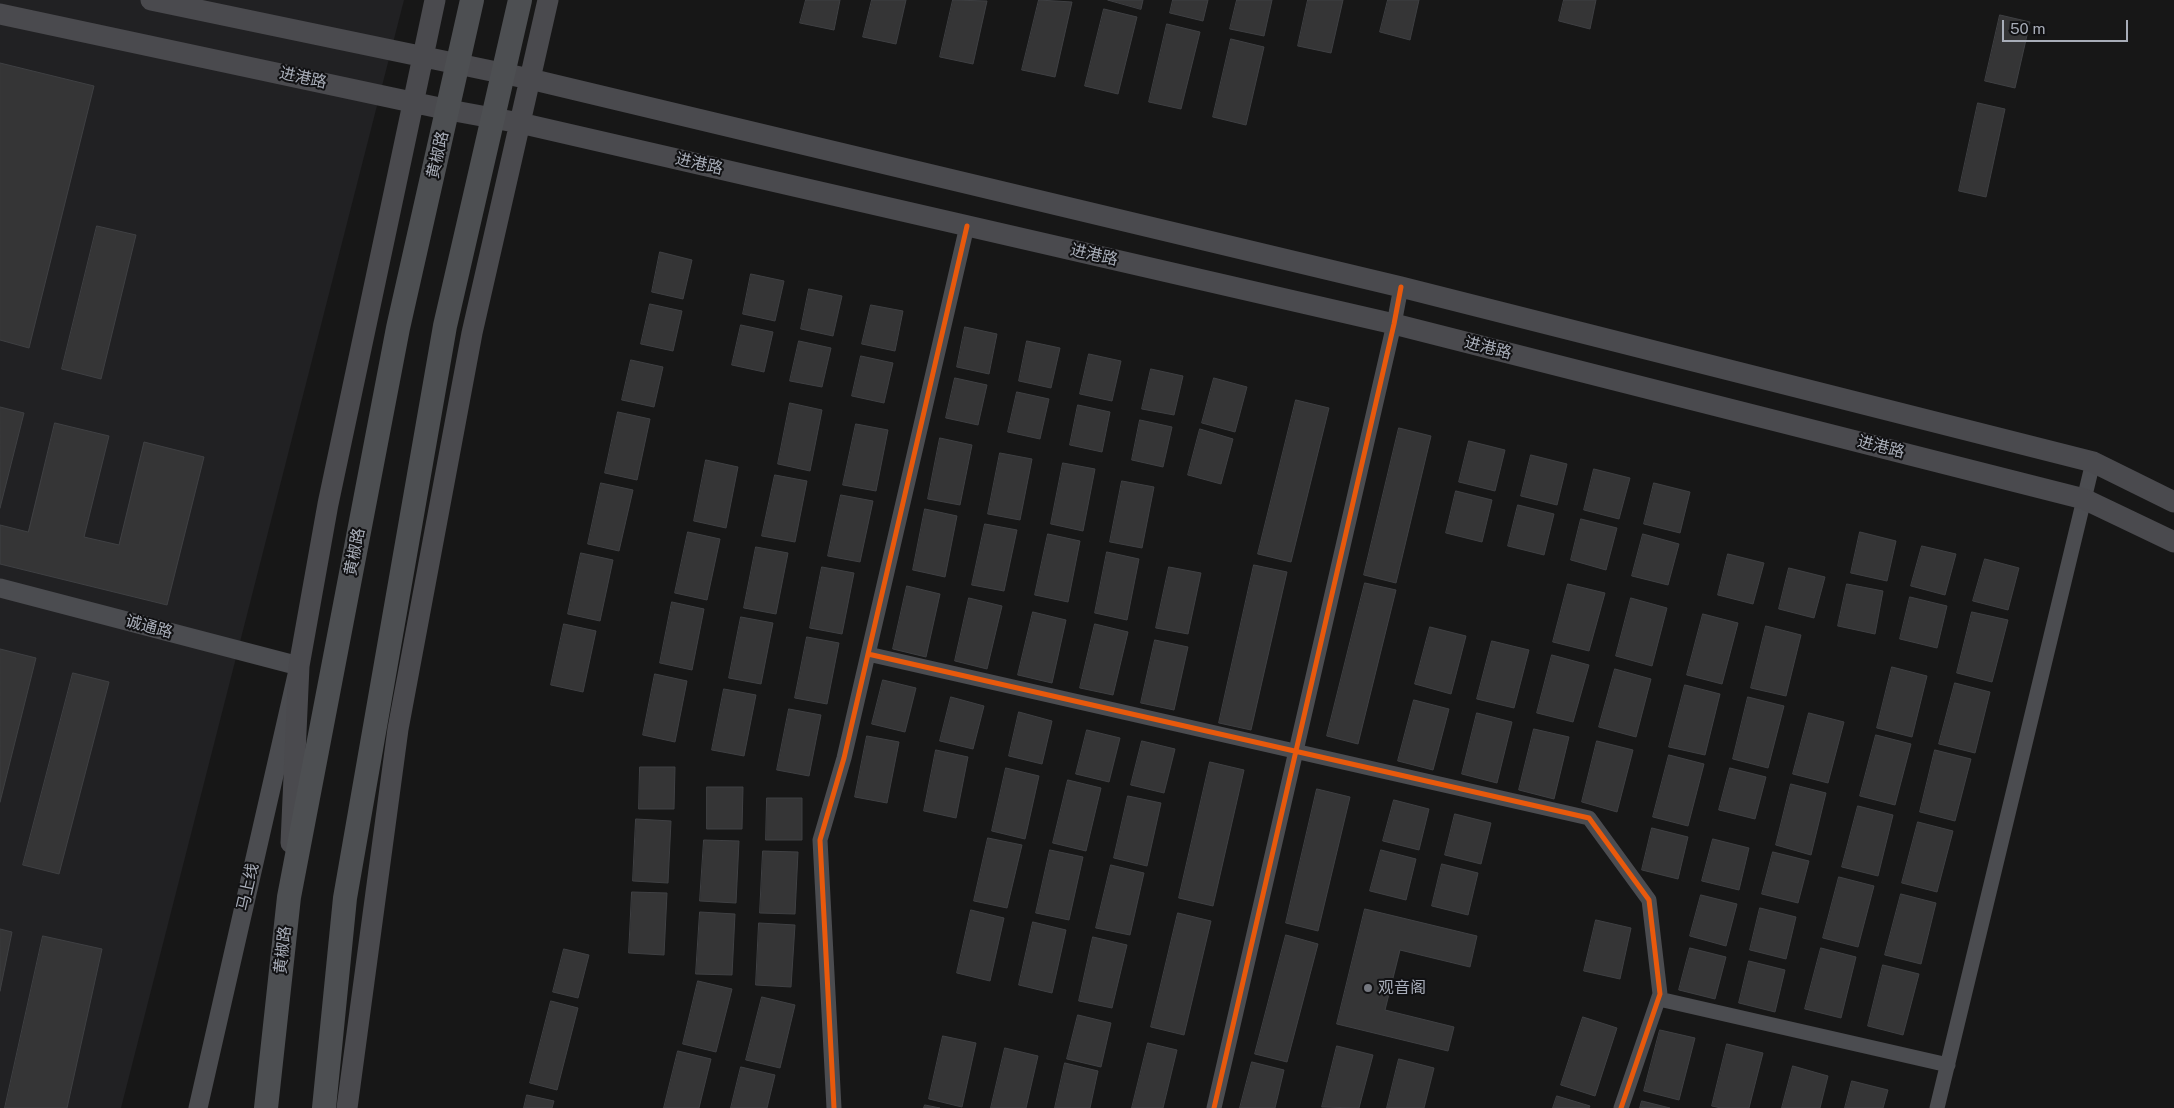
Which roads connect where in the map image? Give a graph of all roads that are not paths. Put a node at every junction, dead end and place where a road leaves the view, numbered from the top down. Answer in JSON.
{"nodes":[{"id":1,"x":152,"y":0,"type":"edge"},
{"id":2,"x":435,"y":0,"type":"edge"},
{"id":3,"x":472,"y":0,"type":"edge"},
{"id":4,"x":520,"y":0,"type":"edge"},
{"id":5,"x":548,"y":0,"type":"edge"},
{"id":6,"x":0,"y":14,"type":"edge"},
{"id":7,"x":423,"y":57,"type":"junction"},
{"id":8,"x":457,"y":65,"type":"junction"},
{"id":9,"x":503,"y":74,"type":"junction"},
{"id":10,"x":530,"y":79,"type":"junction"},
{"id":11,"x":414,"y":102,"type":"junction"},
{"id":12,"x":449,"y":110,"type":"junction"},
{"id":13,"x":493,"y":118,"type":"junction"},
{"id":14,"x":520,"y":123,"type":"junction"},
{"id":15,"x":967,"y":226,"type":"junction"},
{"id":16,"x":1401,"y":287,"type":"junction"},
{"id":17,"x":1394,"y":324,"type":"junction"},
{"id":18,"x":2094,"y":462,"type":"junction"},
{"id":19,"x":2084,"y":498,"type":"junction"},
{"id":20,"x":2174,"y":502,"type":"edge"},
{"id":21,"x":2174,"y":542,"type":"edge"},
{"id":22,"x":0,"y":588,"type":"edge"},
{"id":23,"x":868,"y":654,"type":"junction"},
{"id":24,"x":298,"y":666,"type":"junction"},
{"id":25,"x":1296,"y":750,"type":"junction"},
{"id":26,"x":289,"y":897,"type":"junction"},
{"id":27,"x":1659,"y":999,"type":"junction"},
{"id":28,"x":1948,"y":1065,"type":"junction"},
{"id":29,"x":198,"y":1108,"type":"edge"},
{"id":30,"x":266,"y":1108,"type":"edge"},
{"id":31,"x":324,"y":1108,"type":"edge"},
{"id":32,"x":347,"y":1108,"type":"edge"},
{"id":33,"x":834,"y":1108,"type":"edge"},
{"id":34,"x":1214,"y":1108,"type":"edge"},
{"id":35,"x":1621,"y":1108,"type":"edge"},
{"id":36,"x":1937,"y":1108,"type":"edge"}],
"edges":[{"from":1,"to":7,"type":"main road"},
{"from":2,"to":7,"type":"main road"},
{"from":3,"to":8,"type":"main road","name":"黄椒路"},
{"from":4,"to":9,"type":"main road"},
{"from":5,"to":10,"type":"main road"},
{"from":6,"to":11,"type":"main road","name":"进港路"},
{"from":7,"to":8,"type":"main road"},
{"from":7,"to":11,"type":"main road"},
{"from":8,"to":9,"type":"main road"},
{"from":8,"to":12,"type":"main road","name":"黄椒路"},
{"from":9,"to":10,"type":"main road"},
{"from":9,"to":13,"type":"main road"},
{"from":10,"to":14,"type":"main road"},
{"from":10,"to":16,"type":"main road"},
{"from":11,"to":12,"type":"main road","name":"进港路"},
{"from":11,"to":24,"type":"main road"},
{"from":12,"to":13,"type":"main road","name":"进港路"},
{"from":12,"to":26,"type":"main road","name":"黄椒路"},
{"from":13,"to":14,"type":"main road","name":"进港路"},
{"from":13,"to":31,"type":"main road"},
{"from":14,"to":15,"type":"main road","name":"进港路"},
{"from":14,"to":32,"type":"main road"},
{"from":15,"to":17,"type":"main road","name":"进港路"},
{"from":15,"to":23,"type":"street"},
{"from":16,"to":17,"type":"street"},
{"from":16,"to":18,"type":"main road"},
{"from":17,"to":19,"type":"main road","name":"进港路"},
{"from":17,"to":25,"type":"street"},
{"from":18,"to":19,"type":"street"},
{"from":18,"to":20,"type":"main road"},
{"from":19,"to":21,"type":"main road","name":"进港路"},
{"from":19,"to":28,"type":"street"},
{"from":22,"to":24,"type":"street","name":"诚通路"},
{"from":23,"to":25,"type":"street"},
{"from":23,"to":33,"type":"street"},
{"from":24,"to":26,"type":"main road"},
{"from":24,"to":29,"type":"street","name":"马上线"},
{"from":25,"to":27,"type":"street"},
{"from":25,"to":34,"type":"street"},
{"from":26,"to":30,"type":"main road","name":"黄椒路"},
{"from":27,"to":28,"type":"street"},
{"from":27,"to":35,"type":"street"},
{"from":28,"to":36,"type":"street"}]}
